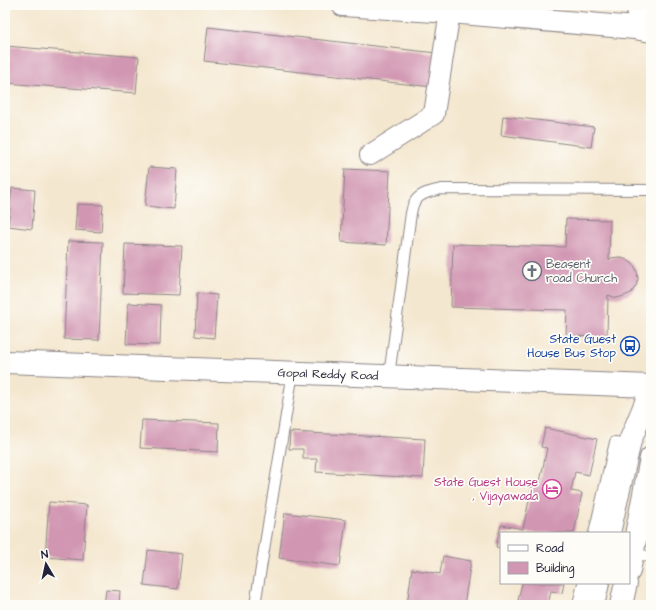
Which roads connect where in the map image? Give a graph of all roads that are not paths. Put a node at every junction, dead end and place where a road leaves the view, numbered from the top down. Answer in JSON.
{"nodes":[{"id":1,"x":344,"y":5,"type":"edge"},
{"id":2,"x":639,"y":5,"type":"edge"},
{"id":3,"x":450,"y":8,"type":"edge"},
{"id":4,"x":643,"y":30,"type":"edge"},
{"id":5,"x":370,"y":155,"type":"dead end"},
{"id":6,"x":651,"y":190,"type":"edge"},
{"id":7,"x":5,"y":362,"type":"edge"},
{"id":8,"x":293,"y":372,"type":"junction"},
{"id":9,"x":389,"y":376,"type":"junction"},
{"id":10,"x":651,"y":386,"type":"edge"},
{"id":11,"x":651,"y":390,"type":"edge"},
{"id":12,"x":615,"y":442,"type":"dead end"},
{"id":13,"x":651,"y":458,"type":"edge"},
{"id":14,"x":594,"y":532,"type":"edge"},
{"id":15,"x":609,"y":532,"type":"edge"},
{"id":16,"x":638,"y":560,"type":"edge"},
{"id":17,"x":583,"y":584,"type":"edge"},
{"id":18,"x":598,"y":584,"type":"edge"},
{"id":19,"x":626,"y":584,"type":"edge"},
{"id":20,"x":255,"y":605,"type":"edge"},
{"id":21,"x":578,"y":605,"type":"edge"},
{"id":22,"x":593,"y":605,"type":"edge"},
{"id":23,"x":621,"y":605,"type":"edge"}],
"edges":[{"from":1,"to":3,"type":"street"},
{"from":2,"to":4,"type":"street"},
{"from":3,"to":4,"type":"street"},
{"from":3,"to":5,"type":"street"},
{"from":6,"to":9,"type":"lane"},
{"from":7,"to":8,"type":"street","name":"Gopal Reddy Road"},
{"from":8,"to":9,"type":"street","name":"Gopal Reddy Road"},
{"from":8,"to":20,"type":"lane"},
{"from":9,"to":10,"type":"street","name":"Gopal Reddy Road"},
{"from":11,"to":15,"type":"street"},
{"from":12,"to":14,"type":"lane"},
{"from":13,"to":16,"type":"street"},
{"from":17,"to":21,"type":"lane"},
{"from":18,"to":22,"type":"street"},
{"from":19,"to":23,"type":"street"}]}
